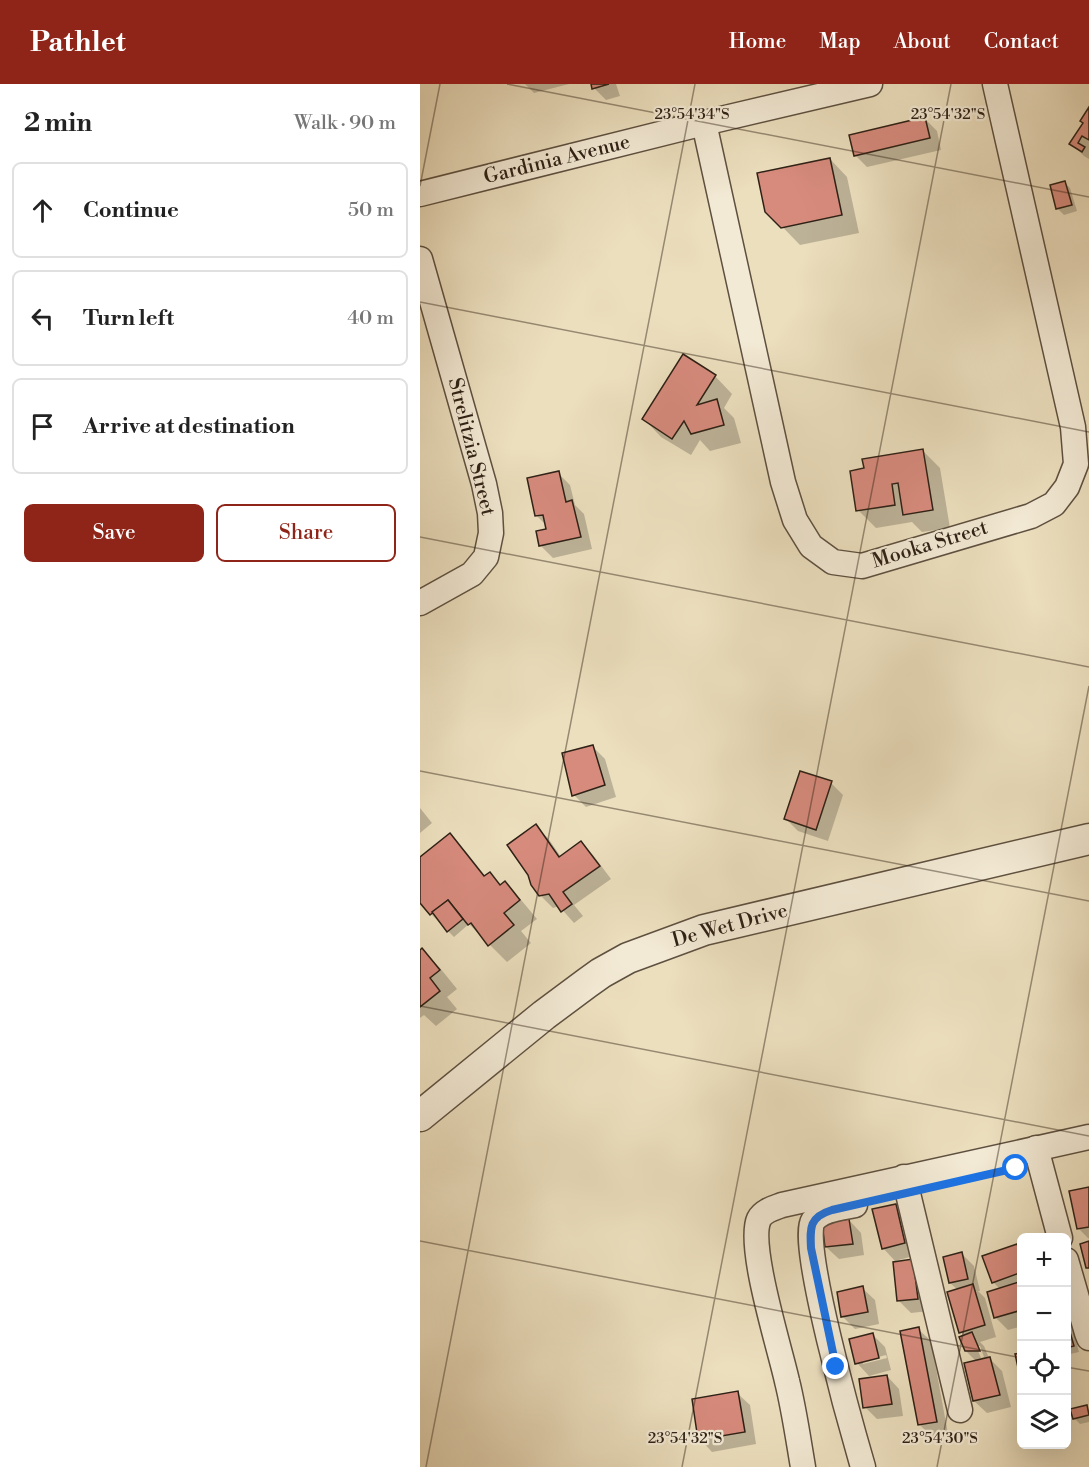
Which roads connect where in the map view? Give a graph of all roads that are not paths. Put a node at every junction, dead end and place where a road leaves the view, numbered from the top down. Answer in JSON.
{"nodes":[{"id":1,"x":870,"y":84,"type":"edge"},
{"id":2,"x":995,"y":84,"type":"edge"},
{"id":3,"x":704,"y":123,"type":"junction"},
{"id":4,"x":420,"y":194,"type":"edge"},
{"id":5,"x":420,"y":259,"type":"edge"},
{"id":6,"x":420,"y":603,"type":"edge"},
{"id":7,"x":1089,"y":839,"type":"edge"},
{"id":8,"x":420,"y":1116,"type":"edge"},
{"id":9,"x":1089,"y":1137,"type":"edge"},
{"id":10,"x":1089,"y":1153,"type":"edge"},
{"id":11,"x":1038,"y":1155,"type":"junction"},
{"id":12,"x":906,"y":1185,"type":"junction"},
{"id":13,"x":1059,"y":1233,"type":"edge"},
{"id":14,"x":1071,"y":1278,"type":"edge"},
{"id":15,"x":1089,"y":1338,"type":"edge"},
{"id":16,"x":960,"y":1410,"type":"dead end"},
{"id":17,"x":803,"y":1467,"type":"edge"},
{"id":18,"x":862,"y":1467,"type":"edge"}],
"edges":[{"from":1,"to":3,"type":"street","name":"Gardinia Avenue"},
{"from":2,"to":3,"type":"street","name":"Mooka Street"},
{"from":3,"to":4,"type":"street","name":"Gardinia Avenue"},
{"from":5,"to":6,"type":"street","name":"Strelitzia Street"},
{"from":7,"to":8,"type":"street","name":"De Wet Drive"},
{"from":9,"to":11,"type":"street"},
{"from":10,"to":11,"type":"street"},
{"from":11,"to":12,"type":"street"},
{"from":11,"to":13,"type":"street"},
{"from":12,"to":16,"type":"street"},
{"from":12,"to":17,"type":"street"},
{"from":12,"to":18,"type":"street"},
{"from":14,"to":15,"type":"street"}]}
